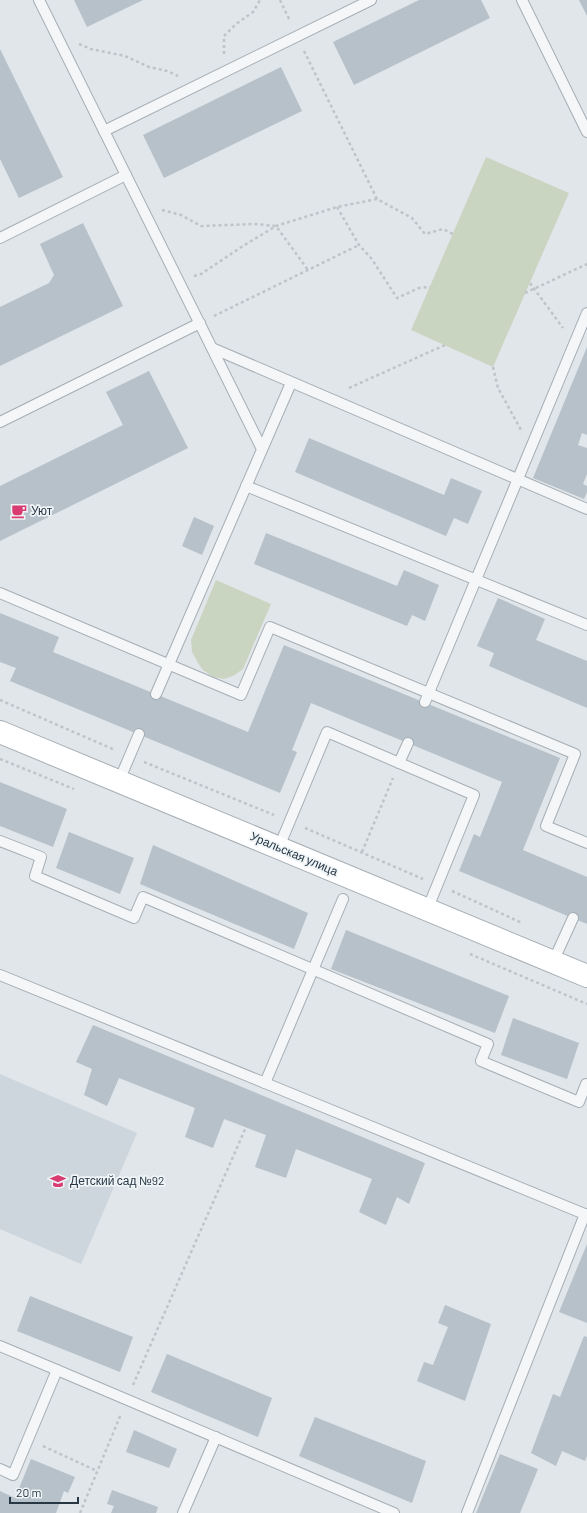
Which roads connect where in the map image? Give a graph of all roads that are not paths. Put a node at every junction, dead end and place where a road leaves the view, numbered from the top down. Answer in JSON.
{"nodes":[{"id":1,"x":39,"y":0,"type":"edge"},
{"id":2,"x":371,"y":0,"type":"edge"},
{"id":3,"x":522,"y":0,"type":"edge"},
{"id":4,"x":104,"y":131,"type":"junction"},
{"id":5,"x":587,"y":132,"type":"edge"},
{"id":6,"x":126,"y":175,"type":"junction"},
{"id":7,"x":0,"y":238,"type":"edge"},
{"id":8,"x":587,"y":313,"type":"edge"},
{"id":9,"x":200,"y":323,"type":"junction"},
{"id":10,"x":212,"y":348,"type":"junction"},
{"id":11,"x":291,"y":382,"type":"junction"},
{"id":12,"x":0,"y":422,"type":"edge"},
{"id":13,"x":262,"y":448,"type":"junction"},
{"id":14,"x":518,"y":479,"type":"junction"},
{"id":15,"x":246,"y":486,"type":"junction"},
{"id":16,"x":587,"y":509,"type":"edge"},
{"id":17,"x":476,"y":580,"type":"junction"},
{"id":18,"x":0,"y":593,"type":"edge"},
{"id":19,"x":587,"y":625,"type":"edge"},
{"id":20,"x":169,"y":665,"type":"junction"},
{"id":21,"x":156,"y":694,"type":"dead end"},
{"id":22,"x":427,"y":698,"type":"junction"},
{"id":23,"x":0,"y":732,"type":"edge"},
{"id":24,"x":139,"y":734,"type":"dead end"},
{"id":25,"x":408,"y":743,"type":"dead end"},
{"id":26,"x":399,"y":763,"type":"junction"},
{"id":27,"x":119,"y":781,"type":"junction"},
{"id":28,"x":0,"y":841,"type":"edge"},
{"id":29,"x":587,"y":843,"type":"edge"},
{"id":30,"x":279,"y":847,"type":"junction"},
{"id":31,"x":343,"y":899,"type":"dead end"},
{"id":32,"x":427,"y":910,"type":"junction"},
{"id":33,"x":573,"y":918,"type":"dead end"},
{"id":34,"x":553,"y":962,"type":"junction"},
{"id":35,"x":312,"y":969,"type":"junction"},
{"id":36,"x":0,"y":975,"type":"edge"},
{"id":37,"x":587,"y":976,"type":"edge"},
{"id":38,"x":265,"y":1083,"type":"junction"},
{"id":39,"x":587,"y":1085,"type":"edge"},
{"id":40,"x":586,"y":1215,"type":"edge"},
{"id":41,"x":0,"y":1346,"type":"edge"},
{"id":42,"x":57,"y":1370,"type":"junction"},
{"id":43,"x":216,"y":1437,"type":"junction"},
{"id":44,"x":0,"y":1469,"type":"edge"},
{"id":45,"x":183,"y":1513,"type":"edge"},
{"id":46,"x":394,"y":1513,"type":"edge"},
{"id":47,"x":467,"y":1513,"type":"edge"}],
"edges":[{"from":1,"to":4,"type":"lane"},
{"from":2,"to":4,"type":"lane"},
{"from":3,"to":5,"type":"lane"},
{"from":4,"to":6,"type":"lane"},
{"from":6,"to":7,"type":"lane"},
{"from":6,"to":9,"type":"lane"},
{"from":8,"to":14,"type":"lane"},
{"from":9,"to":10,"type":"lane"},
{"from":9,"to":12,"type":"lane"},
{"from":10,"to":11,"type":"lane"},
{"from":10,"to":13,"type":"lane"},
{"from":11,"to":13,"type":"lane"},
{"from":11,"to":14,"type":"lane"},
{"from":13,"to":15,"type":"lane"},
{"from":14,"to":16,"type":"lane"},
{"from":14,"to":17,"type":"lane"},
{"from":15,"to":17,"type":"lane"},
{"from":15,"to":20,"type":"lane"},
{"from":17,"to":19,"type":"lane"},
{"from":17,"to":22,"type":"lane"},
{"from":18,"to":20,"type":"lane"},
{"from":20,"to":21,"type":"lane"},
{"from":20,"to":22,"type":"lane"},
{"from":22,"to":29,"type":"lane"},
{"from":23,"to":27,"type":"street","name":"Уральская улица"},
{"from":24,"to":27,"type":"lane"},
{"from":25,"to":26,"type":"lane"},
{"from":26,"to":30,"type":"lane"},
{"from":26,"to":32,"type":"lane"},
{"from":27,"to":30,"type":"street","name":"Уральская улица"},
{"from":28,"to":35,"type":"lane"},
{"from":30,"to":32,"type":"street","name":"Уральская улица"},
{"from":31,"to":35,"type":"lane"},
{"from":32,"to":34,"type":"street","name":"Уральская улица"},
{"from":33,"to":34,"type":"lane"},
{"from":34,"to":37,"type":"street","name":"Уральская улица"},
{"from":35,"to":38,"type":"lane"},
{"from":35,"to":39,"type":"lane"},
{"from":36,"to":38,"type":"lane"},
{"from":38,"to":40,"type":"lane"},
{"from":40,"to":47,"type":"lane"},
{"from":41,"to":42,"type":"lane"},
{"from":42,"to":43,"type":"lane"},
{"from":42,"to":44,"type":"lane"},
{"from":43,"to":45,"type":"lane"},
{"from":43,"to":46,"type":"lane"}]}
